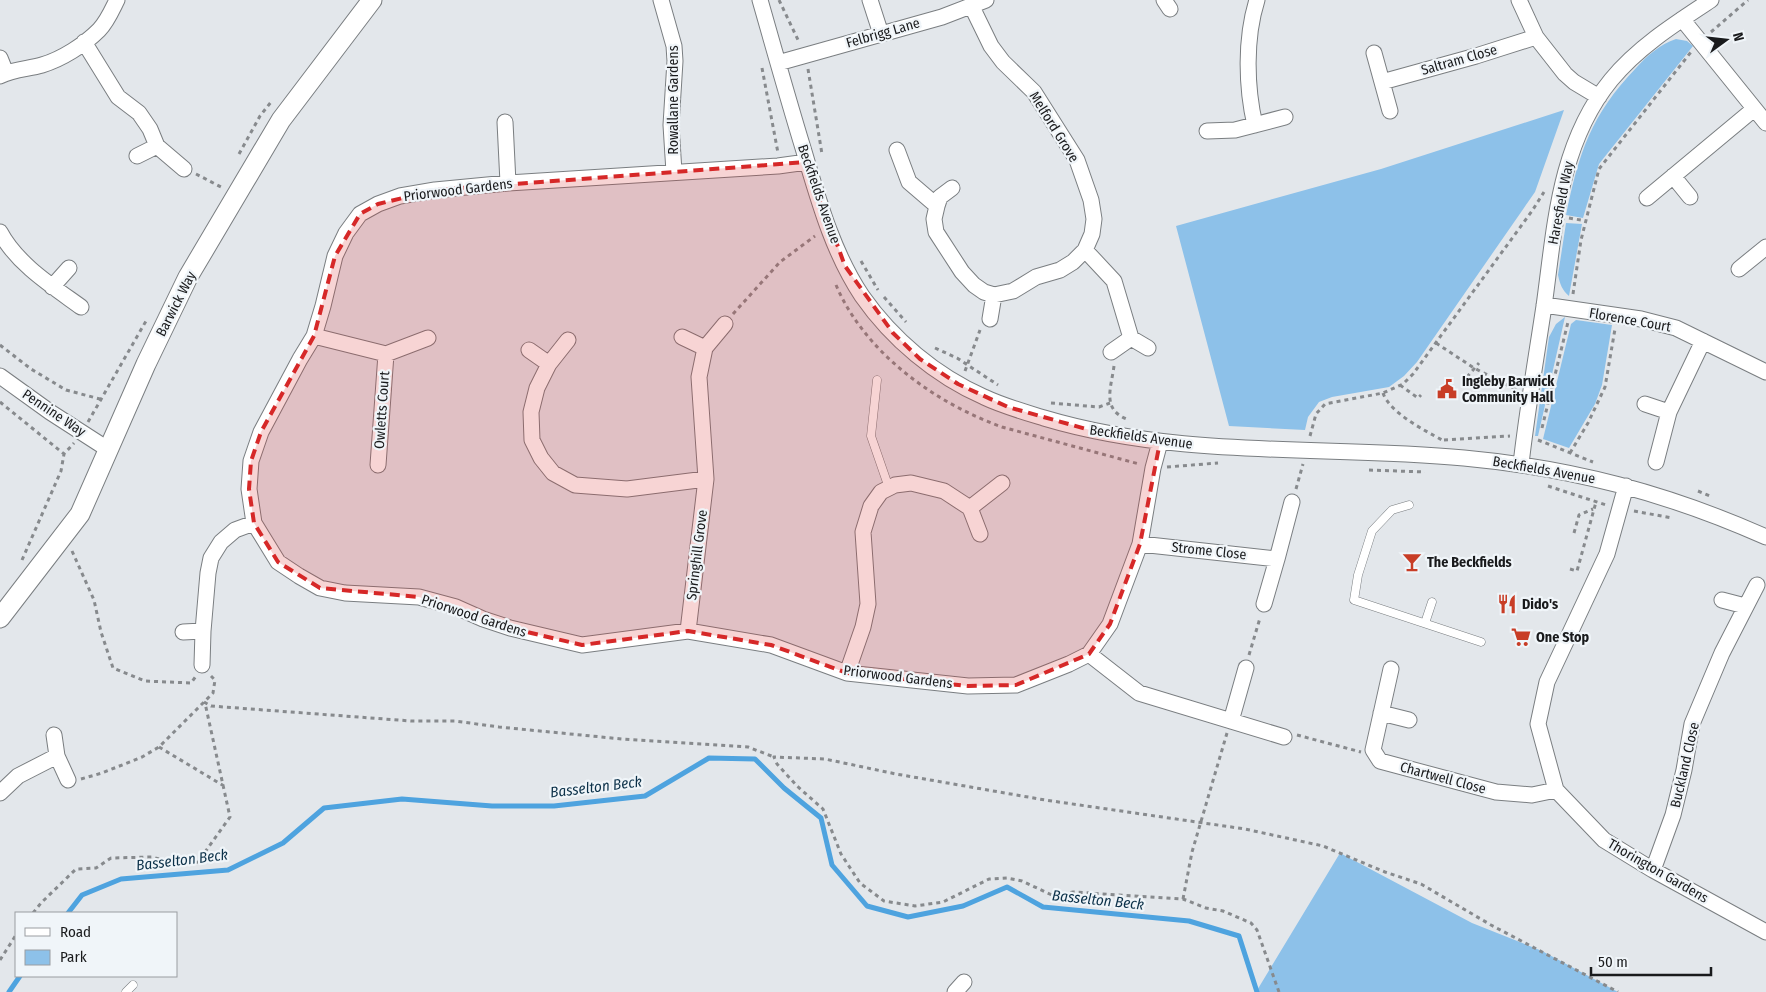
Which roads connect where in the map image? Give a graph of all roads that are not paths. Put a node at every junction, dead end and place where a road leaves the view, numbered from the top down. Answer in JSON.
{"nodes":[{"id":1,"x":117,"y":0,"type":"edge"},
{"id":2,"x":372,"y":0,"type":"edge"},
{"id":3,"x":661,"y":0,"type":"edge"},
{"id":4,"x":760,"y":0,"type":"edge"},
{"id":5,"x":870,"y":0,"type":"edge"},
{"id":6,"x":986,"y":0,"type":"edge"},
{"id":7,"x":1257,"y":0,"type":"edge"},
{"id":8,"x":1519,"y":0,"type":"edge"},
{"id":9,"x":1711,"y":0,"type":"edge"},
{"id":10,"x":972,"y":7,"type":"junction"},
{"id":11,"x":1682,"y":20,"type":"junction"},
{"id":12,"x":880,"y":34,"type":"junction"},
{"id":13,"x":1536,"y":37,"type":"junction"},
{"id":14,"x":84,"y":42,"type":"junction"},
{"id":15,"x":1374,"y":53,"type":"dead end"},
{"id":16,"x":0,"y":58,"type":"edge"},
{"id":17,"x":778,"y":63,"type":"junction"},
{"id":18,"x":3,"y":74,"type":"edge"},
{"id":19,"x":1382,"y":82,"type":"junction"},
{"id":20,"x":1599,"y":97,"type":"junction"},
{"id":21,"x":1754,"y":109,"type":"junction"},
{"id":22,"x":1390,"y":111,"type":"dead end"},
{"id":23,"x":1285,"y":117,"type":"dead end"},
{"id":24,"x":505,"y":122,"type":"dead end"},
{"id":25,"x":1766,"y":123,"type":"edge"},
{"id":26,"x":1255,"y":124,"type":"junction"},
{"id":27,"x":1207,"y":131,"type":"dead end"},
{"id":28,"x":157,"y":146,"type":"junction"},
{"id":29,"x":897,"y":150,"type":"dead end"},
{"id":30,"x":137,"y":156,"type":"dead end"},
{"id":31,"x":807,"y":162,"type":"junction"},
{"id":32,"x":184,"y":169,"type":"road end"},
{"id":33,"x":674,"y":172,"type":"junction"},
{"id":34,"x":1674,"y":176,"type":"junction"},
{"id":35,"x":508,"y":184,"type":"junction"},
{"id":36,"x":952,"y":188,"type":"dead end"},
{"id":37,"x":1690,"y":197,"type":"dead end"},
{"id":38,"x":1648,"y":198,"type":"dead end"},
{"id":39,"x":937,"y":206,"type":"junction"},
{"id":40,"x":0,"y":232,"type":"edge"},
{"id":41,"x":1763,"y":244,"type":"edge"},
{"id":42,"x":1085,"y":250,"type":"junction"},
{"id":43,"x":69,"y":268,"type":"dead end"},
{"id":44,"x":1739,"y":269,"type":"dead end"},
{"id":45,"x":52,"y":287,"type":"junction"},
{"id":46,"x":994,"y":295,"type":"junction"},
{"id":47,"x":1544,"y":305,"type":"junction"},
{"id":48,"x":81,"y":306,"type":"dead end"},
{"id":49,"x":990,"y":319,"type":"road end"},
{"id":50,"x":725,"y":324,"type":"road end"},
{"id":51,"x":314,"y":336,"type":"junction"},
{"id":52,"x":682,"y":337,"type":"dead end"},
{"id":53,"x":428,"y":338,"type":"dead end"},
{"id":54,"x":1131,"y":338,"type":"junction"},
{"id":55,"x":568,"y":340,"type":"dead end"},
{"id":56,"x":1703,"y":341,"type":"junction"},
{"id":57,"x":705,"y":348,"type":"junction"},
{"id":58,"x":1148,"y":348,"type":"dead end"},
{"id":59,"x":529,"y":350,"type":"dead end"},
{"id":60,"x":1112,"y":352,"type":"dead end"},
{"id":61,"x":386,"y":354,"type":"junction"},
{"id":62,"x":549,"y":364,"type":"junction"},
{"id":63,"x":1766,"y":372,"type":"edge"},
{"id":64,"x":0,"y":376,"type":"edge"},
{"id":65,"x":877,"y":380,"type":"dead end"},
{"id":66,"x":1645,"y":404,"type":"dead end"},
{"id":67,"x":1669,"y":412,"type":"junction"},
{"id":68,"x":1160,"y":442,"type":"junction"},
{"id":69,"x":109,"y":450,"type":"junction"},
{"id":70,"x":1656,"y":462,"type":"dead end"},
{"id":71,"x":1521,"y":464,"type":"junction"},
{"id":72,"x":378,"y":465,"type":"dead end"},
{"id":73,"x":706,"y":479,"type":"junction"},
{"id":74,"x":1002,"y":482,"type":"dead end"},
{"id":75,"x":1626,"y":486,"type":"junction"},
{"id":76,"x":889,"y":488,"type":"junction"},
{"id":77,"x":1292,"y":502,"type":"road end"},
{"id":78,"x":1409,"y":505,"type":"dead end"},
{"id":79,"x":970,"y":508,"type":"junction"},
{"id":80,"x":254,"y":522,"type":"junction"},
{"id":81,"x":980,"y":534,"type":"dead end"},
{"id":82,"x":1766,"y":537,"type":"edge"},
{"id":83,"x":1140,"y":544,"type":"junction"},
{"id":84,"x":1278,"y":559,"type":"junction"},
{"id":85,"x":1757,"y":585,"type":"dead end"},
{"id":86,"x":1722,"y":600,"type":"dead end"},
{"id":87,"x":1432,"y":602,"type":"dead end"},
{"id":88,"x":1264,"y":604,"type":"road end"},
{"id":89,"x":1745,"y":606,"type":"junction"},
{"id":90,"x":0,"y":618,"type":"edge"},
{"id":91,"x":1425,"y":623,"type":"junction"},
{"id":92,"x":203,"y":631,"type":"junction"},
{"id":93,"x":688,"y":631,"type":"junction"},
{"id":94,"x":183,"y":632,"type":"dead end"},
{"id":95,"x":1480,"y":642,"type":"dead end"},
{"id":96,"x":1089,"y":654,"type":"junction"},
{"id":97,"x":202,"y":665,"type":"road end"},
{"id":98,"x":1246,"y":668,"type":"road end"},
{"id":99,"x":1391,"y":669,"type":"dead end"},
{"id":100,"x":847,"y":673,"type":"junction"},
{"id":101,"x":1381,"y":714,"type":"junction"},
{"id":102,"x":1409,"y":720,"type":"dead end"},
{"id":103,"x":1231,"y":721,"type":"junction"},
{"id":104,"x":54,"y":735,"type":"dead end"},
{"id":105,"x":1284,"y":737,"type":"road end"},
{"id":106,"x":57,"y":756,"type":"junction"},
{"id":107,"x":68,"y":780,"type":"road end"},
{"id":108,"x":1556,"y":790,"type":"junction"},
{"id":109,"x":0,"y":793,"type":"edge"},
{"id":110,"x":1653,"y":870,"type":"junction"},
{"id":111,"x":1766,"y":932,"type":"edge"},
{"id":112,"x":133,"y":985,"type":"dead end"},
{"id":113,"x":126,"y":992,"type":"edge"}],
"edges":[{"from":1,"to":14,"type":"street"},
{"from":2,"to":69,"type":"street","name":"Barwick Way"},
{"from":3,"to":33,"type":"street","name":"Rowallane Gardens"},
{"from":4,"to":17,"type":"street","name":"Beckfields Avenue"},
{"from":5,"to":12,"type":"street"},
{"from":6,"to":10,"type":"street","name":"Felbrigg Lane"},
{"from":7,"to":26,"type":"street"},
{"from":8,"to":13,"type":"street"},
{"from":9,"to":11,"type":"street","name":"Haresfield Way"},
{"from":10,"to":12,"type":"street","name":"Felbrigg Lane"},
{"from":10,"to":42,"type":"street","name":"Melford Grove"},
{"from":11,"to":20,"type":"street","name":"Haresfield Way"},
{"from":11,"to":21,"type":"street"},
{"from":12,"to":17,"type":"street","name":"Felbrigg Lane"},
{"from":13,"to":19,"type":"street","name":"Saltram Close"},
{"from":13,"to":20,"type":"street"},
{"from":14,"to":18,"type":"street"},
{"from":14,"to":28,"type":"street"},
{"from":15,"to":19,"type":"street"},
{"from":16,"to":18,"type":"street"},
{"from":17,"to":31,"type":"street","name":"Beckfields Avenue"},
{"from":19,"to":22,"type":"street"},
{"from":20,"to":47,"type":"street","name":"Haresfield Way"},
{"from":21,"to":25,"type":"street"},
{"from":21,"to":34,"type":"street"},
{"from":23,"to":26,"type":"street"},
{"from":24,"to":35,"type":"street"},
{"from":26,"to":27,"type":"street"},
{"from":28,"to":30,"type":"street"},
{"from":28,"to":32,"type":"street"},
{"from":29,"to":39,"type":"street"},
{"from":31,"to":33,"type":"street","name":"Priorwood Gardens"},
{"from":31,"to":68,"type":"street","name":"Beckfields Avenue"},
{"from":33,"to":35,"type":"street","name":"Priorwood Gardens"},
{"from":34,"to":37,"type":"street"},
{"from":34,"to":38,"type":"street"},
{"from":35,"to":51,"type":"street","name":"Priorwood Gardens"},
{"from":36,"to":39,"type":"street"},
{"from":39,"to":46,"type":"street"},
{"from":40,"to":45,"type":"street"},
{"from":41,"to":44,"type":"street"},
{"from":42,"to":46,"type":"street"},
{"from":42,"to":54,"type":"street"},
{"from":43,"to":45,"type":"street"},
{"from":45,"to":48,"type":"street"},
{"from":46,"to":49,"type":"street"},
{"from":47,"to":56,"type":"street","name":"Florence Court"},
{"from":47,"to":71,"type":"street","name":"Haresfield Way"},
{"from":50,"to":57,"type":"street","name":"Springhill Grove"},
{"from":51,"to":61,"type":"street","name":"Owletts Court"},
{"from":51,"to":80,"type":"street","name":"Priorwood Gardens"},
{"from":52,"to":57,"type":"street"},
{"from":53,"to":61,"type":"street","name":"Owletts Court"},
{"from":54,"to":58,"type":"street"},
{"from":54,"to":60,"type":"street"},
{"from":55,"to":62,"type":"street"},
{"from":56,"to":63,"type":"street","name":"Florence Court"},
{"from":56,"to":67,"type":"street"},
{"from":57,"to":73,"type":"street","name":"Springhill Grove"},
{"from":59,"to":62,"type":"street"},
{"from":61,"to":72,"type":"street","name":"Owletts Court"},
{"from":62,"to":73,"type":"street"},
{"from":64,"to":69,"type":"street","name":"Pennine Way"},
{"from":65,"to":76,"type":"lane"},
{"from":66,"to":67,"type":"street"},
{"from":67,"to":70,"type":"street"},
{"from":68,"to":71,"type":"street","name":"Beckfields Avenue"},
{"from":68,"to":83,"type":"street","name":"Priorwood Gardens"},
{"from":69,"to":90,"type":"street","name":"Barwick Way"},
{"from":71,"to":75,"type":"street","name":"Beckfields Avenue"},
{"from":73,"to":93,"type":"street","name":"Springhill Grove"},
{"from":74,"to":79,"type":"street"},
{"from":75,"to":82,"type":"street","name":"Beckfields Avenue"},
{"from":75,"to":108,"type":"street","name":"Thorington Gardens"},
{"from":76,"to":79,"type":"street"},
{"from":76,"to":100,"type":"street"},
{"from":77,"to":84,"type":"street"},
{"from":78,"to":91,"type":"lane"},
{"from":79,"to":81,"type":"street"},
{"from":80,"to":92,"type":"street"},
{"from":80,"to":93,"type":"street","name":"Priorwood Gardens"},
{"from":83,"to":84,"type":"street","name":"Strome Close"},
{"from":83,"to":96,"type":"street","name":"Priorwood Gardens"},
{"from":84,"to":88,"type":"street"},
{"from":85,"to":89,"type":"street","name":"Buckland Close"},
{"from":86,"to":89,"type":"street"},
{"from":87,"to":91,"type":"lane"},
{"from":89,"to":110,"type":"street","name":"Buckland Close"},
{"from":91,"to":95,"type":"lane"},
{"from":92,"to":94,"type":"street"},
{"from":92,"to":97,"type":"street"},
{"from":93,"to":100,"type":"street","name":"Priorwood Gardens"},
{"from":96,"to":100,"type":"street","name":"Priorwood Gardens"},
{"from":96,"to":103,"type":"street"},
{"from":98,"to":103,"type":"street"},
{"from":99,"to":101,"type":"street"},
{"from":101,"to":102,"type":"street"},
{"from":101,"to":108,"type":"street","name":"Chartwell Close"},
{"from":103,"to":105,"type":"street"},
{"from":104,"to":106,"type":"street"},
{"from":106,"to":107,"type":"street"},
{"from":106,"to":109,"type":"street"},
{"from":108,"to":110,"type":"street","name":"Thorington Gardens"},
{"from":110,"to":111,"type":"street","name":"Thorington Gardens"},
{"from":112,"to":113,"type":"lane"}]}
